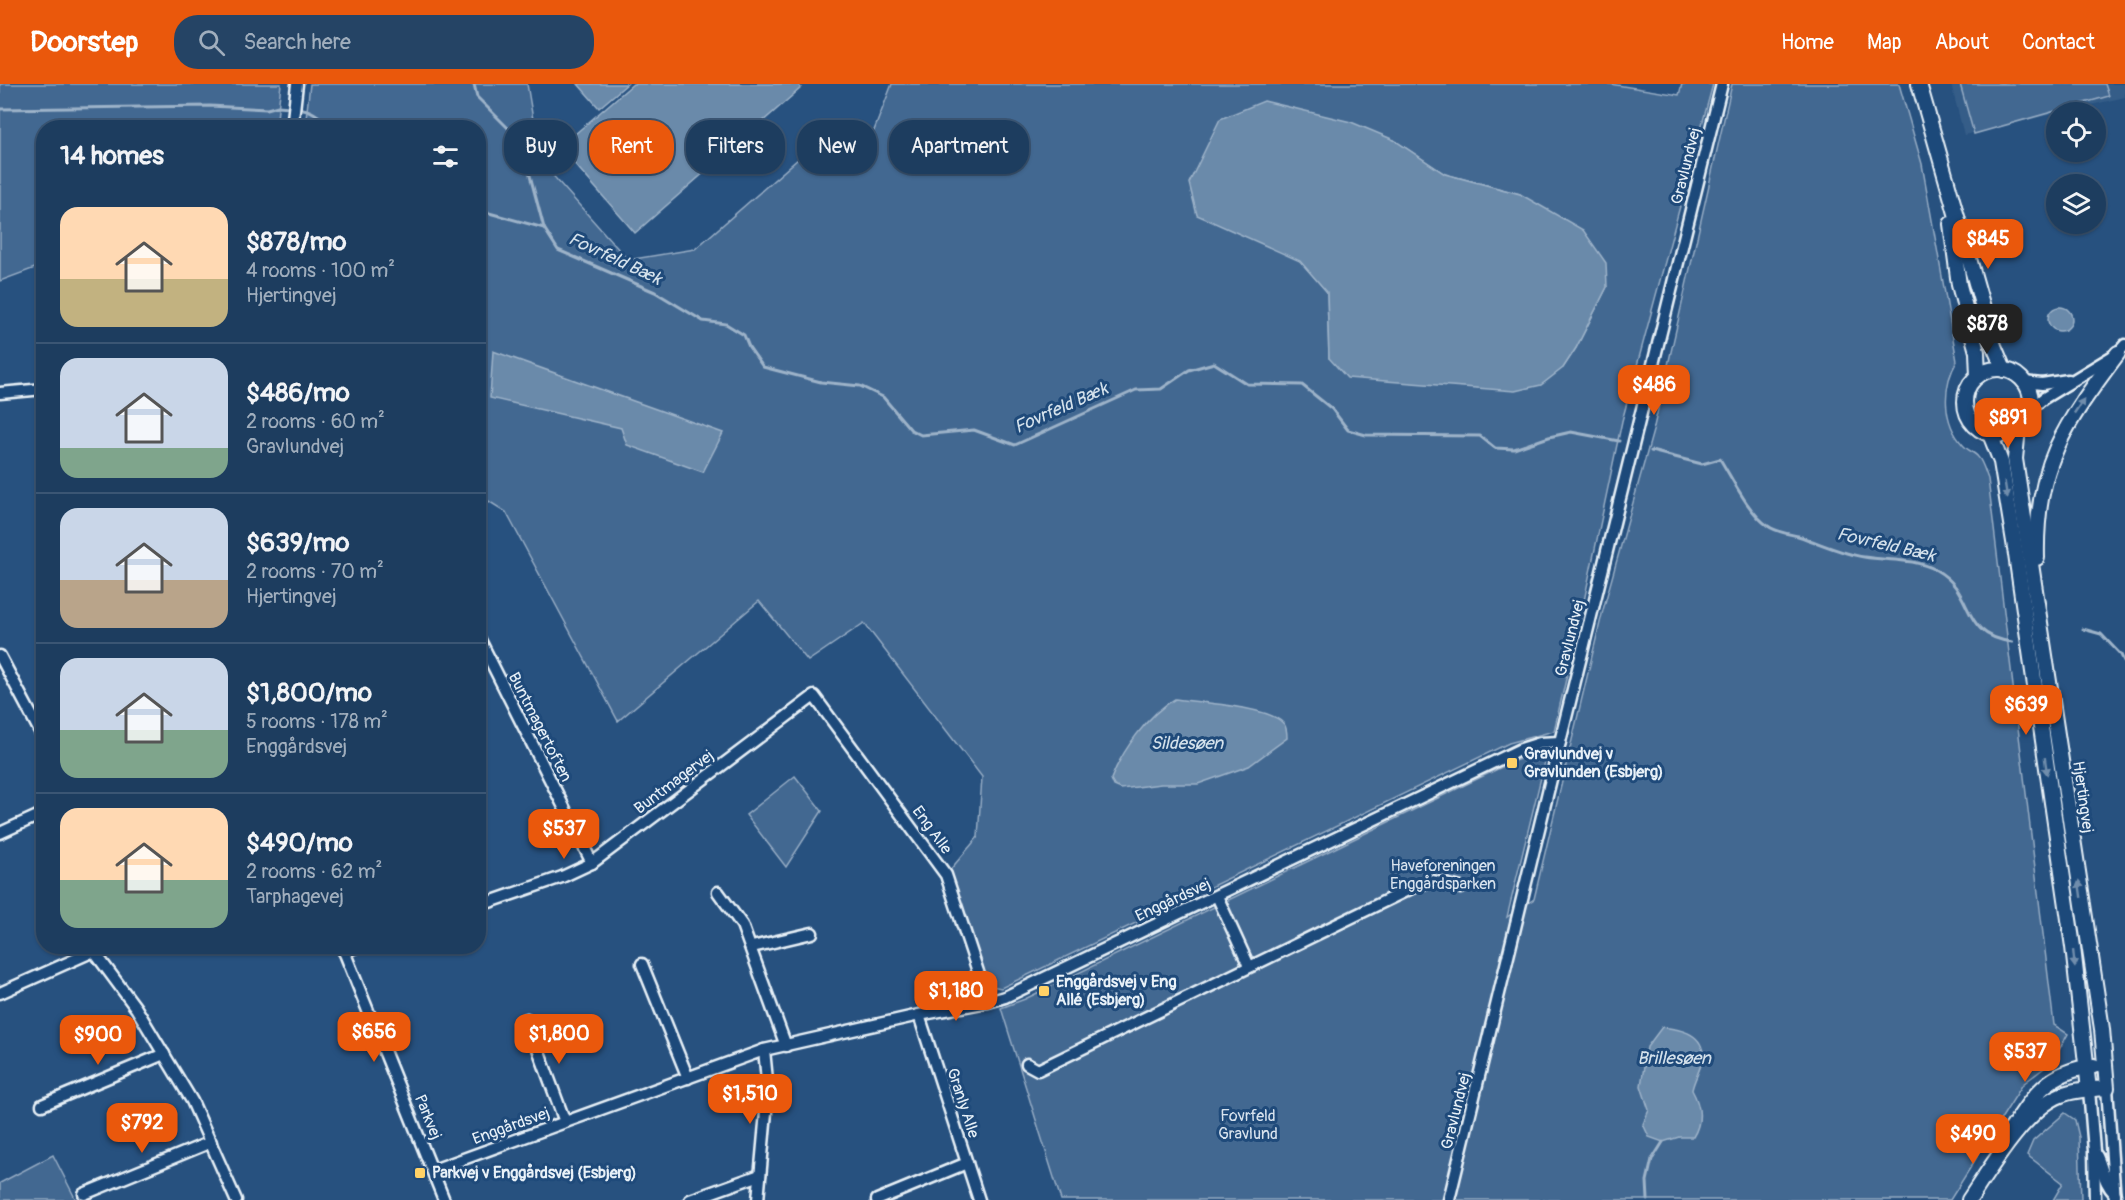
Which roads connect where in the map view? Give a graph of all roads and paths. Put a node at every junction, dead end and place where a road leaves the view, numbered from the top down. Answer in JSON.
{"nodes":[{"id":1,"x":1722,"y":84,"type":"edge"},
{"id":2,"x":1919,"y":84,"type":"edge"},
{"id":3,"x":296,"y":88,"type":"edge"},
{"id":4,"x":293,"y":120,"type":"edge"},
{"id":5,"x":1946,"y":180,"type":"junction"},
{"id":6,"x":2121,"y":349,"type":"edge"},
{"id":7,"x":2004,"y":370,"type":"junction"},
{"id":8,"x":1978,"y":376,"type":"junction"},
{"id":9,"x":2077,"y":378,"type":"junction"},
{"id":10,"x":2023,"y":381,"type":"junction"},
{"id":11,"x":36,"y":389,"type":"edge"},
{"id":12,"x":0,"y":393,"type":"edge"},
{"id":13,"x":2030,"y":410,"type":"junction"},
{"id":14,"x":2018,"y":428,"type":"junction"},
{"id":15,"x":1990,"y":434,"type":"junction"},
{"id":16,"x":486,"y":652,"type":"edge"},
{"id":17,"x":0,"y":656,"type":"edge"},
{"id":18,"x":2047,"y":664,"type":"junction"},
{"id":19,"x":814,"y":696,"type":"joint"},
{"id":20,"x":36,"y":724,"type":"edge"},
{"id":21,"x":1560,"y":742,"type":"junction"},
{"id":22,"x":36,"y":817,"type":"edge"},
{"id":23,"x":0,"y":833,"type":"edge"},
{"id":24,"x":592,"y":863,"type":"junction"},
{"id":25,"x":1461,"y":888,"type":"dead end"},
{"id":26,"x":717,"y":892,"type":"dead end"},
{"id":27,"x":1217,"y":896,"type":"junction"},
{"id":28,"x":486,"y":903,"type":"edge"},
{"id":29,"x":812,"y":933,"type":"dead end"},
{"id":30,"x":752,"y":947,"type":"junction"},
{"id":31,"x":82,"y":954,"type":"edge"},
{"id":32,"x":96,"y":954,"type":"edge"},
{"id":33,"x":345,"y":954,"type":"edge"},
{"id":34,"x":642,"y":964,"type":"dead end"},
{"id":35,"x":1249,"y":966,"type":"junction"},
{"id":36,"x":0,"y":993,"type":"edge"},
{"id":37,"x":988,"y":1002,"type":"junction"},
{"id":38,"x":919,"y":1015,"type":"junction"},
{"id":39,"x":526,"y":1019,"type":"dead end"},
{"id":40,"x":786,"y":1046,"type":"junction"},
{"id":41,"x":764,"y":1050,"type":"junction"},
{"id":42,"x":164,"y":1054,"type":"junction"},
{"id":43,"x":1027,"y":1064,"type":"dead end"},
{"id":44,"x":2105,"y":1065,"type":"junction"},
{"id":45,"x":2086,"y":1067,"type":"junction"},
{"id":46,"x":688,"y":1078,"type":"junction"},
{"id":47,"x":2107,"y":1088,"type":"junction"},
{"id":48,"x":2089,"y":1090,"type":"junction"},
{"id":49,"x":42,"y":1105,"type":"dead end"},
{"id":50,"x":565,"y":1122,"type":"junction"},
{"id":51,"x":211,"y":1142,"type":"junction"},
{"id":52,"x":2003,"y":1148,"type":"junction"},
{"id":53,"x":2094,"y":1151,"type":"junction"},
{"id":54,"x":967,"y":1163,"type":"junction"},
{"id":55,"x":433,"y":1170,"type":"junction"},
{"id":56,"x":760,"y":1174,"type":"junction"},
{"id":57,"x":84,"y":1194,"type":"dead end"},
{"id":58,"x":2115,"y":1197,"type":"edge"},
{"id":59,"x":236,"y":1200,"type":"edge"},
{"id":60,"x":444,"y":1200,"type":"edge"},
{"id":61,"x":690,"y":1200,"type":"edge"},
{"id":62,"x":758,"y":1200,"type":"edge"},
{"id":63,"x":877,"y":1200,"type":"edge"},
{"id":64,"x":979,"y":1200,"type":"edge"},
{"id":65,"x":1449,"y":1200,"type":"edge"},
{"id":66,"x":1969,"y":1200,"type":"edge"},
{"id":67,"x":2096,"y":1200,"type":"edge"}],
"edges":[{"from":1,"to":21,"type":"street","name":"Gravlundvej"},
{"from":2,"to":5,"type":"main road"},
{"from":3,"to":4,"type":"street"},
{"from":5,"to":7,"type":"main road"},
{"from":5,"to":8,"type":"main road"},
{"from":6,"to":9,"type":"street"},
{"from":18,"to":6,"type":"main road","one_way":true},
{"from":7,"to":8,"type":"main road"},
{"from":7,"to":10,"type":"main road"},
{"from":8,"to":15,"type":"main road"},
{"from":9,"to":10,"type":"street"},
{"from":9,"to":13,"type":"street"},
{"from":10,"to":13,"type":"main road"},
{"from":11,"to":12,"type":"street"},
{"from":13,"to":14,"type":"main road"},
{"from":14,"to":15,"type":"main road"},
{"from":14,"to":18,"type":"main road","name":"Hjertingvej"},
{"from":15,"to":45,"type":"main road","name":"Hjertingvej","one_way":true},
{"from":16,"to":24,"type":"street","name":"Buntmagertoften"},
{"from":17,"to":20,"type":"street"},
{"from":44,"to":18,"type":"main road","name":"Hjertingvej","one_way":true},
{"from":19,"to":24,"type":"street","name":"Buntmagervej"},
{"from":19,"to":37,"type":"street","name":"Eng Alle"},
{"from":21,"to":27,"type":"street","name":"Enggårdsvej"},
{"from":21,"to":65,"type":"street","name":"Gravlundvej"},
{"from":22,"to":23,"type":"street"},
{"from":24,"to":28,"type":"street","name":"Buntmagervej"},
{"from":25,"to":35,"type":"street"},
{"from":26,"to":30,"type":"street"},
{"from":27,"to":35,"type":"street"},
{"from":27,"to":37,"type":"street","name":"Enggårdsvej"},
{"from":29,"to":30,"type":"street"},
{"from":30,"to":40,"type":"street"},
{"from":31,"to":36,"type":"street"},
{"from":32,"to":42,"type":"street"},
{"from":33,"to":55,"type":"street","name":"Parkvej"},
{"from":34,"to":46,"type":"street"},
{"from":35,"to":43,"type":"street"},
{"from":37,"to":38,"type":"street","name":"Enggårdsvej"},
{"from":38,"to":40,"type":"street","name":"Enggårdsvej"},
{"from":38,"to":54,"type":"street","name":"Granly Alle"},
{"from":39,"to":50,"type":"street","name":"Enggårdsvej"},
{"from":40,"to":41,"type":"street","name":"Enggårdsvej"},
{"from":41,"to":46,"type":"street","name":"Enggårdsvej"},
{"from":41,"to":56,"type":"street"},
{"from":42,"to":49,"type":"street"},
{"from":42,"to":51,"type":"street"},
{"from":44,"to":45,"type":"main road"},
{"from":44,"to":47,"type":"main road","name":"Hjertingvej"},
{"from":45,"to":48,"type":"main road","name":"Hjertingvej"},
{"from":45,"to":52,"type":"main road"},
{"from":46,"to":50,"type":"street","name":"Enggårdsvej"},
{"from":47,"to":48,"type":"main road"},
{"from":47,"to":58,"type":"street"},
{"from":48,"to":52,"type":"main road"},
{"from":48,"to":53,"type":"street"},
{"from":50,"to":55,"type":"street","name":"Enggårdsvej"},
{"from":51,"to":57,"type":"street"},
{"from":51,"to":59,"type":"street"},
{"from":52,"to":66,"type":"main road"},
{"from":53,"to":58,"type":"street"},
{"from":53,"to":67,"type":"street"},
{"from":54,"to":63,"type":"street"},
{"from":54,"to":64,"type":"street","name":"Granly Alle"},
{"from":55,"to":60,"type":"street","name":"Parkvej"},
{"from":56,"to":61,"type":"street"},
{"from":56,"to":62,"type":"street"},
{"from":58,"to":67,"type":"street"}]}
